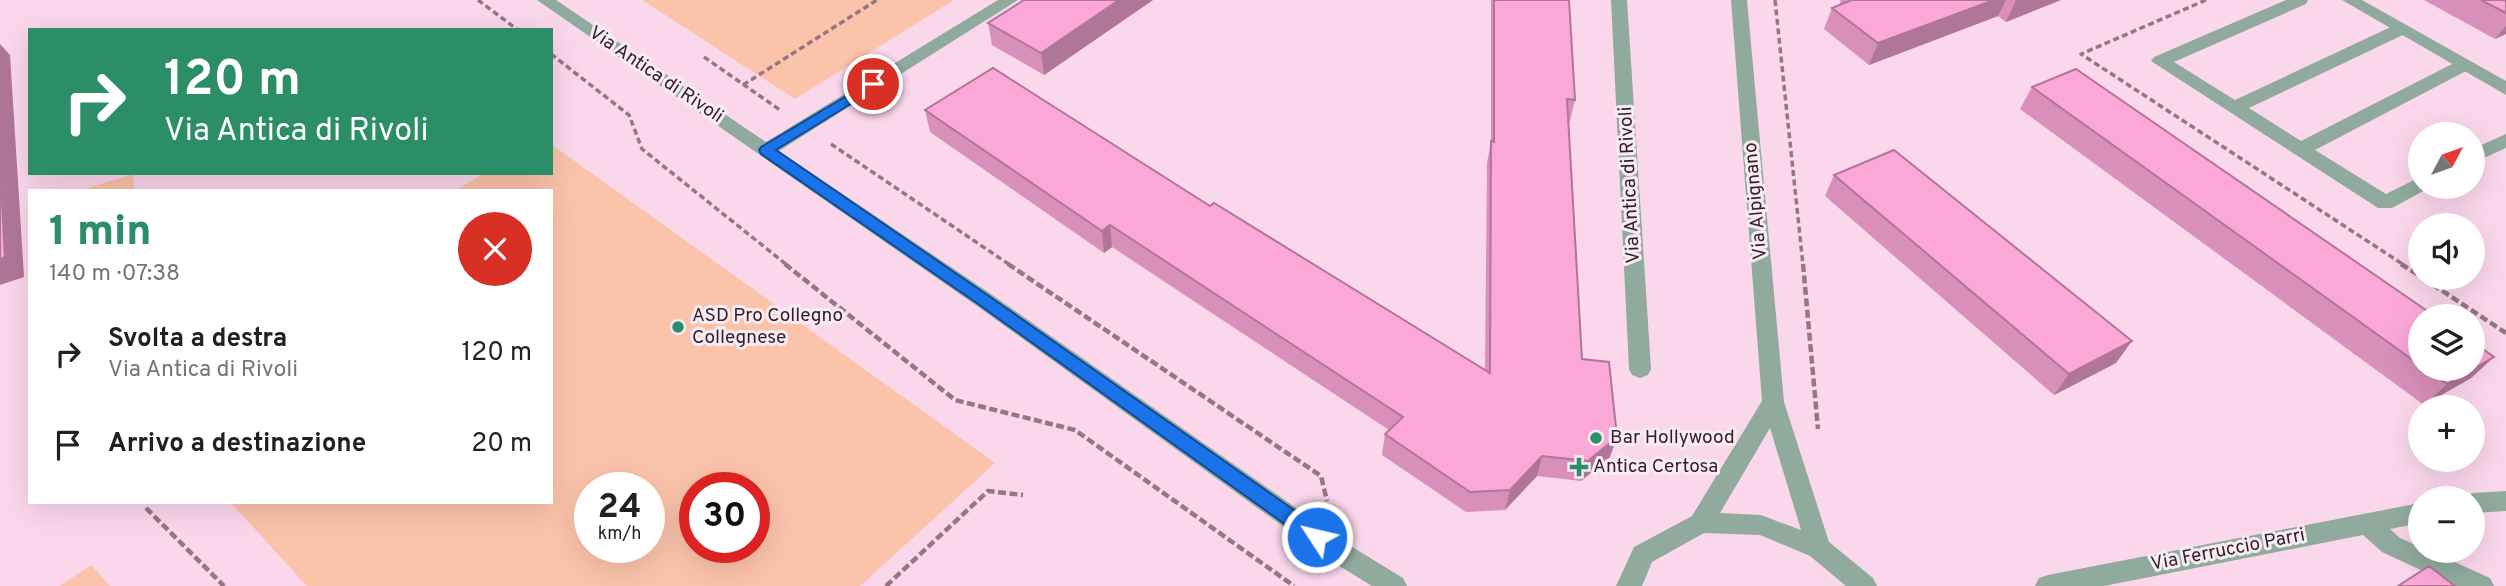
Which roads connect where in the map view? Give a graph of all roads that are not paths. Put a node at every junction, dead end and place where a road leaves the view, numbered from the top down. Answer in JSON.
{"nodes":[{"id":1,"x":545,"y":0,"type":"edge"},
{"id":2,"x":1010,"y":0,"type":"edge"},
{"id":3,"x":1619,"y":0,"type":"edge"},
{"id":4,"x":1739,"y":0,"type":"edge"},
{"id":5,"x":2300,"y":0,"type":"edge"},
{"id":6,"x":2350,"y":0,"type":"edge"},
{"id":7,"x":2401,"y":29,"type":"junction"},
{"id":8,"x":2464,"y":65,"type":"junction"},
{"id":9,"x":2506,"y":89,"type":"edge"},
{"id":10,"x":2234,"y":108,"type":"junction"},
{"id":11,"x":2506,"y":140,"type":"edge"},
{"id":12,"x":766,"y":150,"type":"junction"},
{"id":13,"x":2300,"y":150,"type":"junction"},
{"id":14,"x":2485,"y":151,"type":"edge"},
{"id":15,"x":2408,"y":191,"type":"edge"},
{"id":16,"x":1640,"y":369,"type":"dead end"},
{"id":17,"x":1773,"y":402,"type":"junction"},
{"id":18,"x":2506,"y":500,"type":"edge"},
{"id":19,"x":2485,"y":502,"type":"edge"},
{"id":20,"x":2408,"y":515,"type":"edge"},
{"id":21,"x":1701,"y":523,"type":"junction"},
{"id":22,"x":2367,"y":523,"type":"junction"},
{"id":23,"x":2391,"y":545,"type":"junction"},
{"id":24,"x":1819,"y":548,"type":"junction"},
{"id":25,"x":1394,"y":586,"type":"edge"},
{"id":26,"x":1629,"y":586,"type":"edge"},
{"id":27,"x":1864,"y":586,"type":"edge"},
{"id":28,"x":2048,"y":586,"type":"edge"},
{"id":29,"x":2441,"y":586,"type":"edge"},
{"id":30,"x":2481,"y":586,"type":"edge"}],
"edges":[{"from":1,"to":12,"type":"street","name":"Via Antica di Rivoli"},
{"from":2,"to":12,"type":"street"},
{"from":3,"to":16,"type":"street","name":"Via Antica di Rivoli"},
{"from":4,"to":17,"type":"street","name":"Via Alpignano"},
{"from":5,"to":10,"type":"street"},
{"from":6,"to":7,"type":"street"},
{"from":7,"to":8,"type":"street"},
{"from":7,"to":10,"type":"street"},
{"from":8,"to":9,"type":"street"},
{"from":8,"to":13,"type":"street"},
{"from":10,"to":13,"type":"street"},
{"from":11,"to":14,"type":"street"},
{"from":12,"to":25,"type":"street","name":"Via Antica di Rivoli"},
{"from":13,"to":15,"type":"street"},
{"from":17,"to":21,"type":"street"},
{"from":17,"to":24,"type":"street","name":"Via Alpignano"},
{"from":18,"to":19,"type":"street"},
{"from":20,"to":22,"type":"street","name":"Via Ferruccio Parri"},
{"from":21,"to":24,"type":"street"},
{"from":21,"to":26,"type":"street"},
{"from":22,"to":23,"type":"street"},
{"from":22,"to":28,"type":"street","name":"Via Ferruccio Parri"},
{"from":23,"to":29,"type":"street"},
{"from":23,"to":30,"type":"street"},
{"from":24,"to":27,"type":"street"}]}
